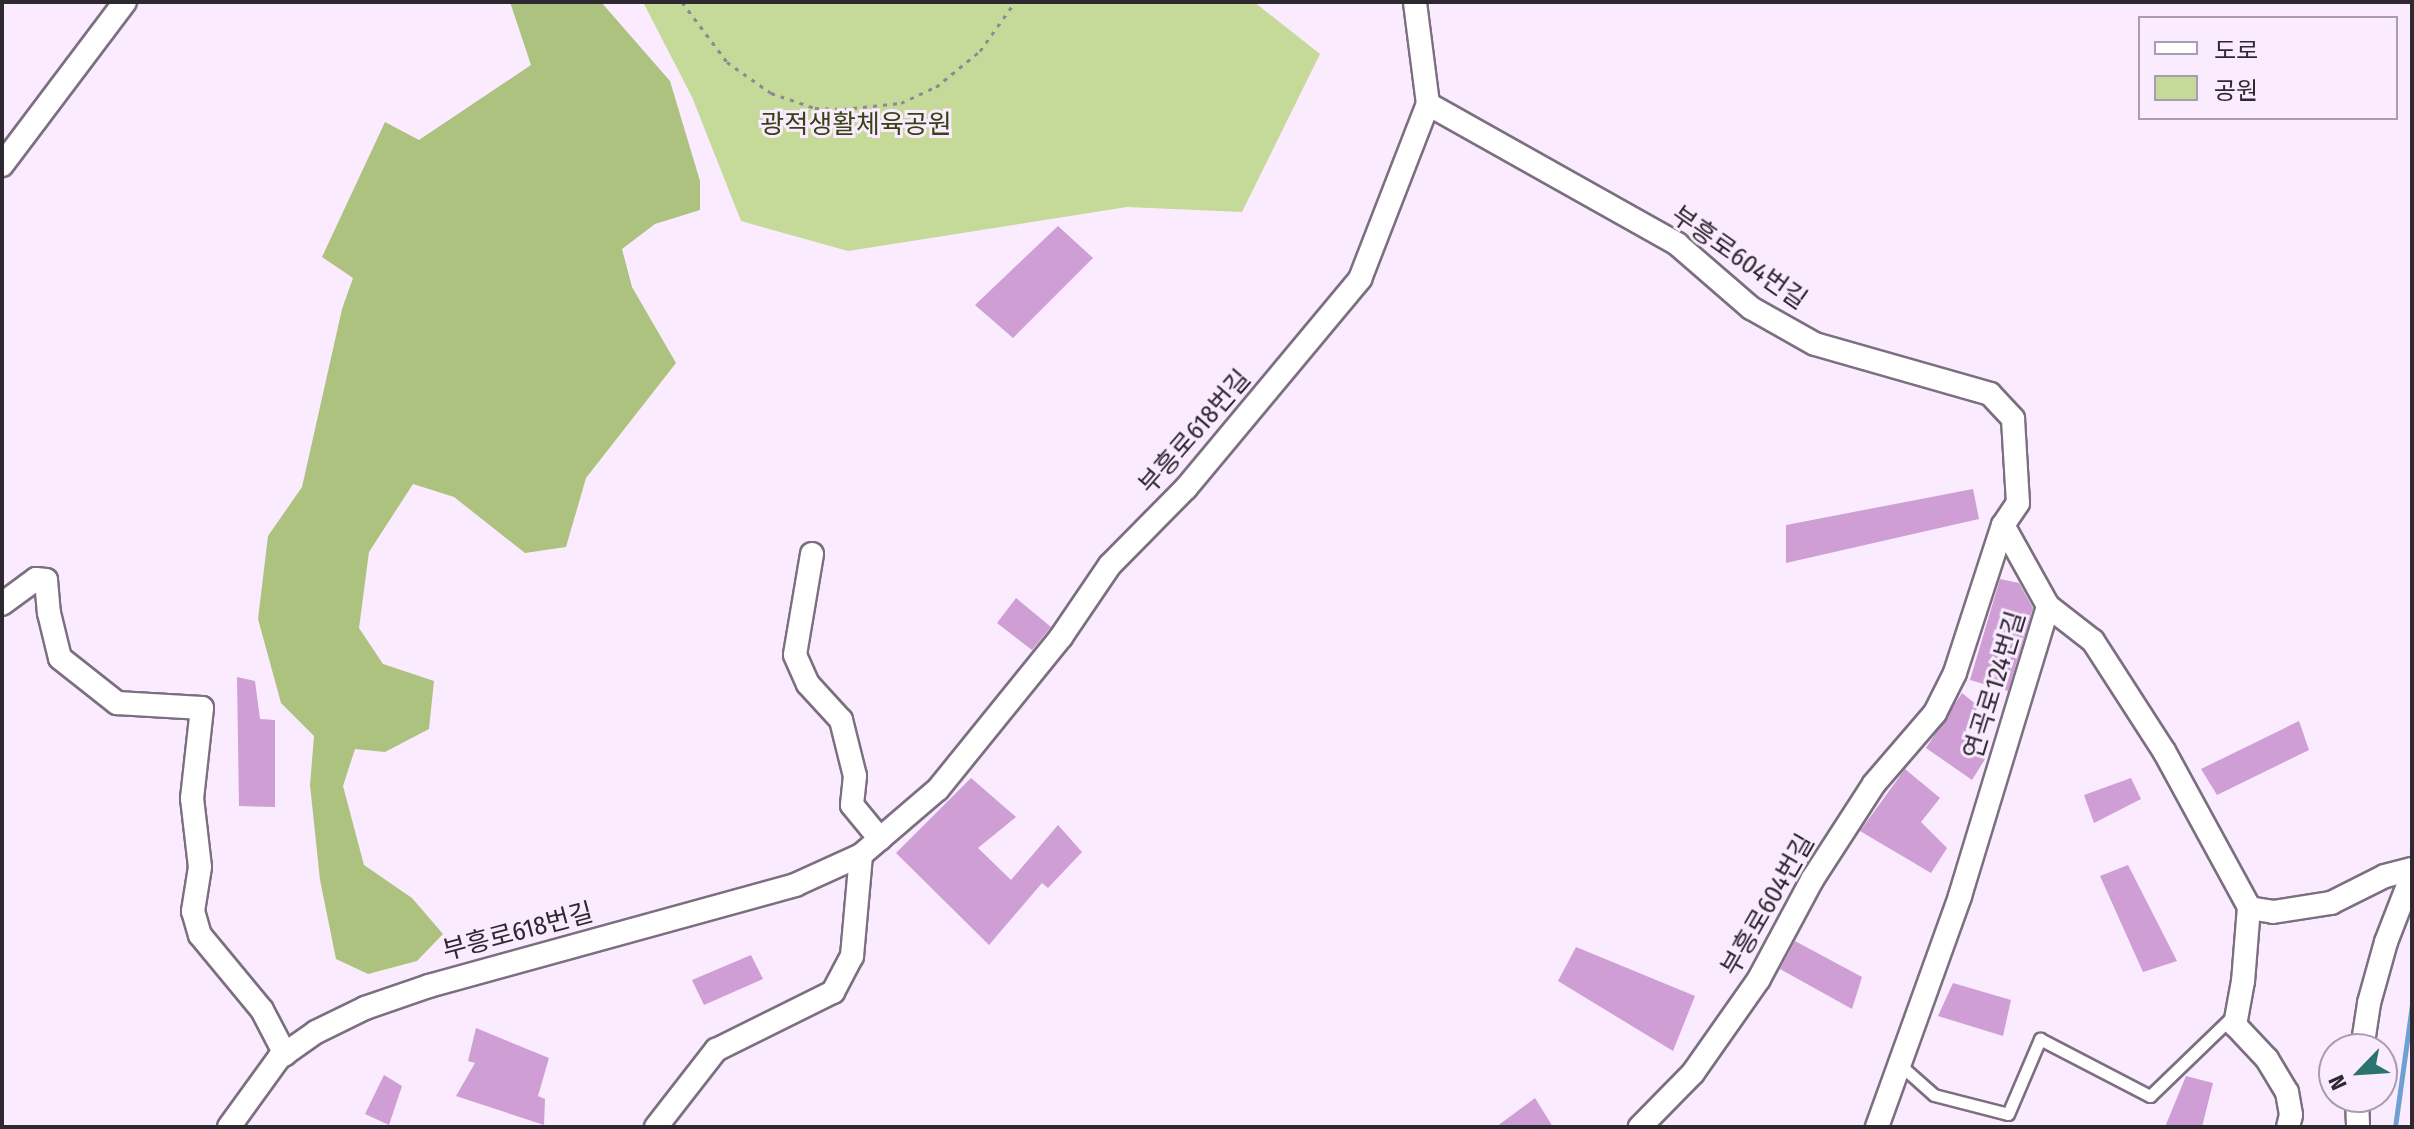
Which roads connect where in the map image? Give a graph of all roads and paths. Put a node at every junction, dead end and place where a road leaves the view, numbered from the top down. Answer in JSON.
{"nodes":[{"id":1,"x":125,"y":2,"type":"edge"},
{"id":2,"x":682,"y":2,"type":"edge"},
{"id":3,"x":1015,"y":2,"type":"edge"},
{"id":4,"x":1415,"y":2,"type":"edge"},
{"id":5,"x":1428,"y":104,"type":"junction"},
{"id":6,"x":2,"y":165,"type":"edge"},
{"id":7,"x":2003,"y":525,"type":"junction"},
{"id":8,"x":812,"y":554,"type":"dead end"},
{"id":9,"x":2,"y":604,"type":"edge"},
{"id":10,"x":2048,"y":606,"type":"junction"},
{"id":11,"x":880,"y":839,"type":"junction"},
{"id":12,"x":861,"y":855,"type":"junction"},
{"id":13,"x":2412,"y":869,"type":"edge"},
{"id":14,"x":2412,"y":875,"type":"edge"},
{"id":15,"x":2249,"y":908,"type":"junction"},
{"id":16,"x":2237,"y":1012,"type":"junction"},
{"id":17,"x":2364,"y":1033,"type":"edge"},
{"id":18,"x":285,"y":1054,"type":"junction"},
{"id":19,"x":1898,"y":1063,"type":"junction"},
{"id":20,"x":229,"y":1127,"type":"edge"},
{"id":21,"x":656,"y":1127,"type":"edge"},
{"id":22,"x":1640,"y":1127,"type":"edge"},
{"id":23,"x":1877,"y":1127,"type":"edge"},
{"id":24,"x":2288,"y":1127,"type":"edge"}],
"edges":[{"from":1,"to":6,"type":"street"},
{"from":2,"to":3,"type":"path"},
{"from":4,"to":5,"type":"street","name":"부흥로618번길"},
{"from":5,"to":7,"type":"street","name":"부흥로604번길"},
{"from":5,"to":11,"type":"street","name":"부흥로618번길"},
{"from":7,"to":10,"type":"street"},
{"from":7,"to":22,"type":"street","name":"부흥로604번길"},
{"from":8,"to":11,"type":"street"},
{"from":9,"to":18,"type":"street"},
{"from":10,"to":15,"type":"street","name":"연곡로124번길"},
{"from":10,"to":19,"type":"street","name":"연곡로124번길"},
{"from":11,"to":12,"type":"street","name":"부흥로618번길"},
{"from":12,"to":18,"type":"street","name":"부흥로618번길"},
{"from":12,"to":21,"type":"street"},
{"from":13,"to":15,"type":"street"},
{"from":14,"to":17,"type":"street"},
{"from":15,"to":16,"type":"street"},
{"from":16,"to":19,"type":"lane"},
{"from":16,"to":24,"type":"street"},
{"from":18,"to":20,"type":"street","name":"부흥로618번길"},
{"from":19,"to":23,"type":"street","name":"연곡로124번길"}]}
